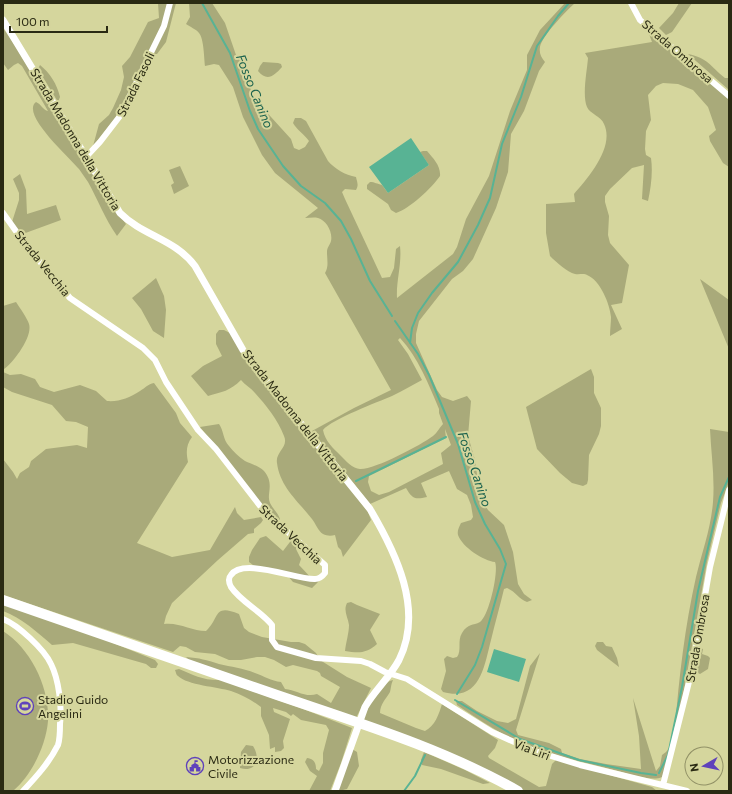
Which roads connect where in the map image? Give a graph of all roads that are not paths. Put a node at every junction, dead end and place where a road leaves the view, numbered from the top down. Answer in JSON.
{"nodes":[{"id":1,"x":170,"y":3,"type":"edge"},
{"id":2,"x":631,"y":3,"type":"edge"},
{"id":3,"x":3,"y":20,"type":"edge"},
{"id":4,"x":729,"y":96,"type":"edge"},
{"id":5,"x":86,"y":157,"type":"junction"},
{"id":6,"x":3,"y":213,"type":"edge"},
{"id":7,"x":729,"y":490,"type":"edge"},
{"id":8,"x":3,"y":600,"type":"edge"},
{"id":9,"x":3,"y":619,"type":"edge"},
{"id":10,"x":391,"y":673,"type":"junction"},
{"id":11,"x":663,"y":785,"type":"junction"},
{"id":12,"x":23,"y":791,"type":"edge"},
{"id":13,"x":335,"y":791,"type":"edge"},
{"id":14,"x":518,"y":791,"type":"edge"},
{"id":15,"x":687,"y":791,"type":"edge"}],
"edges":[{"from":1,"to":5,"type":"street","name":"Strada Fasoli"},
{"from":2,"to":4,"type":"street","name":"Strada Ombrosa"},
{"from":3,"to":5,"type":"street","name":"Strada Madonna della Vittoria"},
{"from":5,"to":10,"type":"street","name":"Strada Madonna della Vittoria"},
{"from":6,"to":10,"type":"street","name":"Strada Vecchia"},
{"from":7,"to":11,"type":"street","name":"Strada Ombrosa"},
{"from":8,"to":14,"type":"highway"},
{"from":9,"to":12,"type":"street"},
{"from":10,"to":11,"type":"street","name":"Via Liri"},
{"from":10,"to":13,"type":"street","name":"Strada Madonna della Vittoria"},
{"from":11,"to":15,"type":"street","name":"Via Liri"}]}
